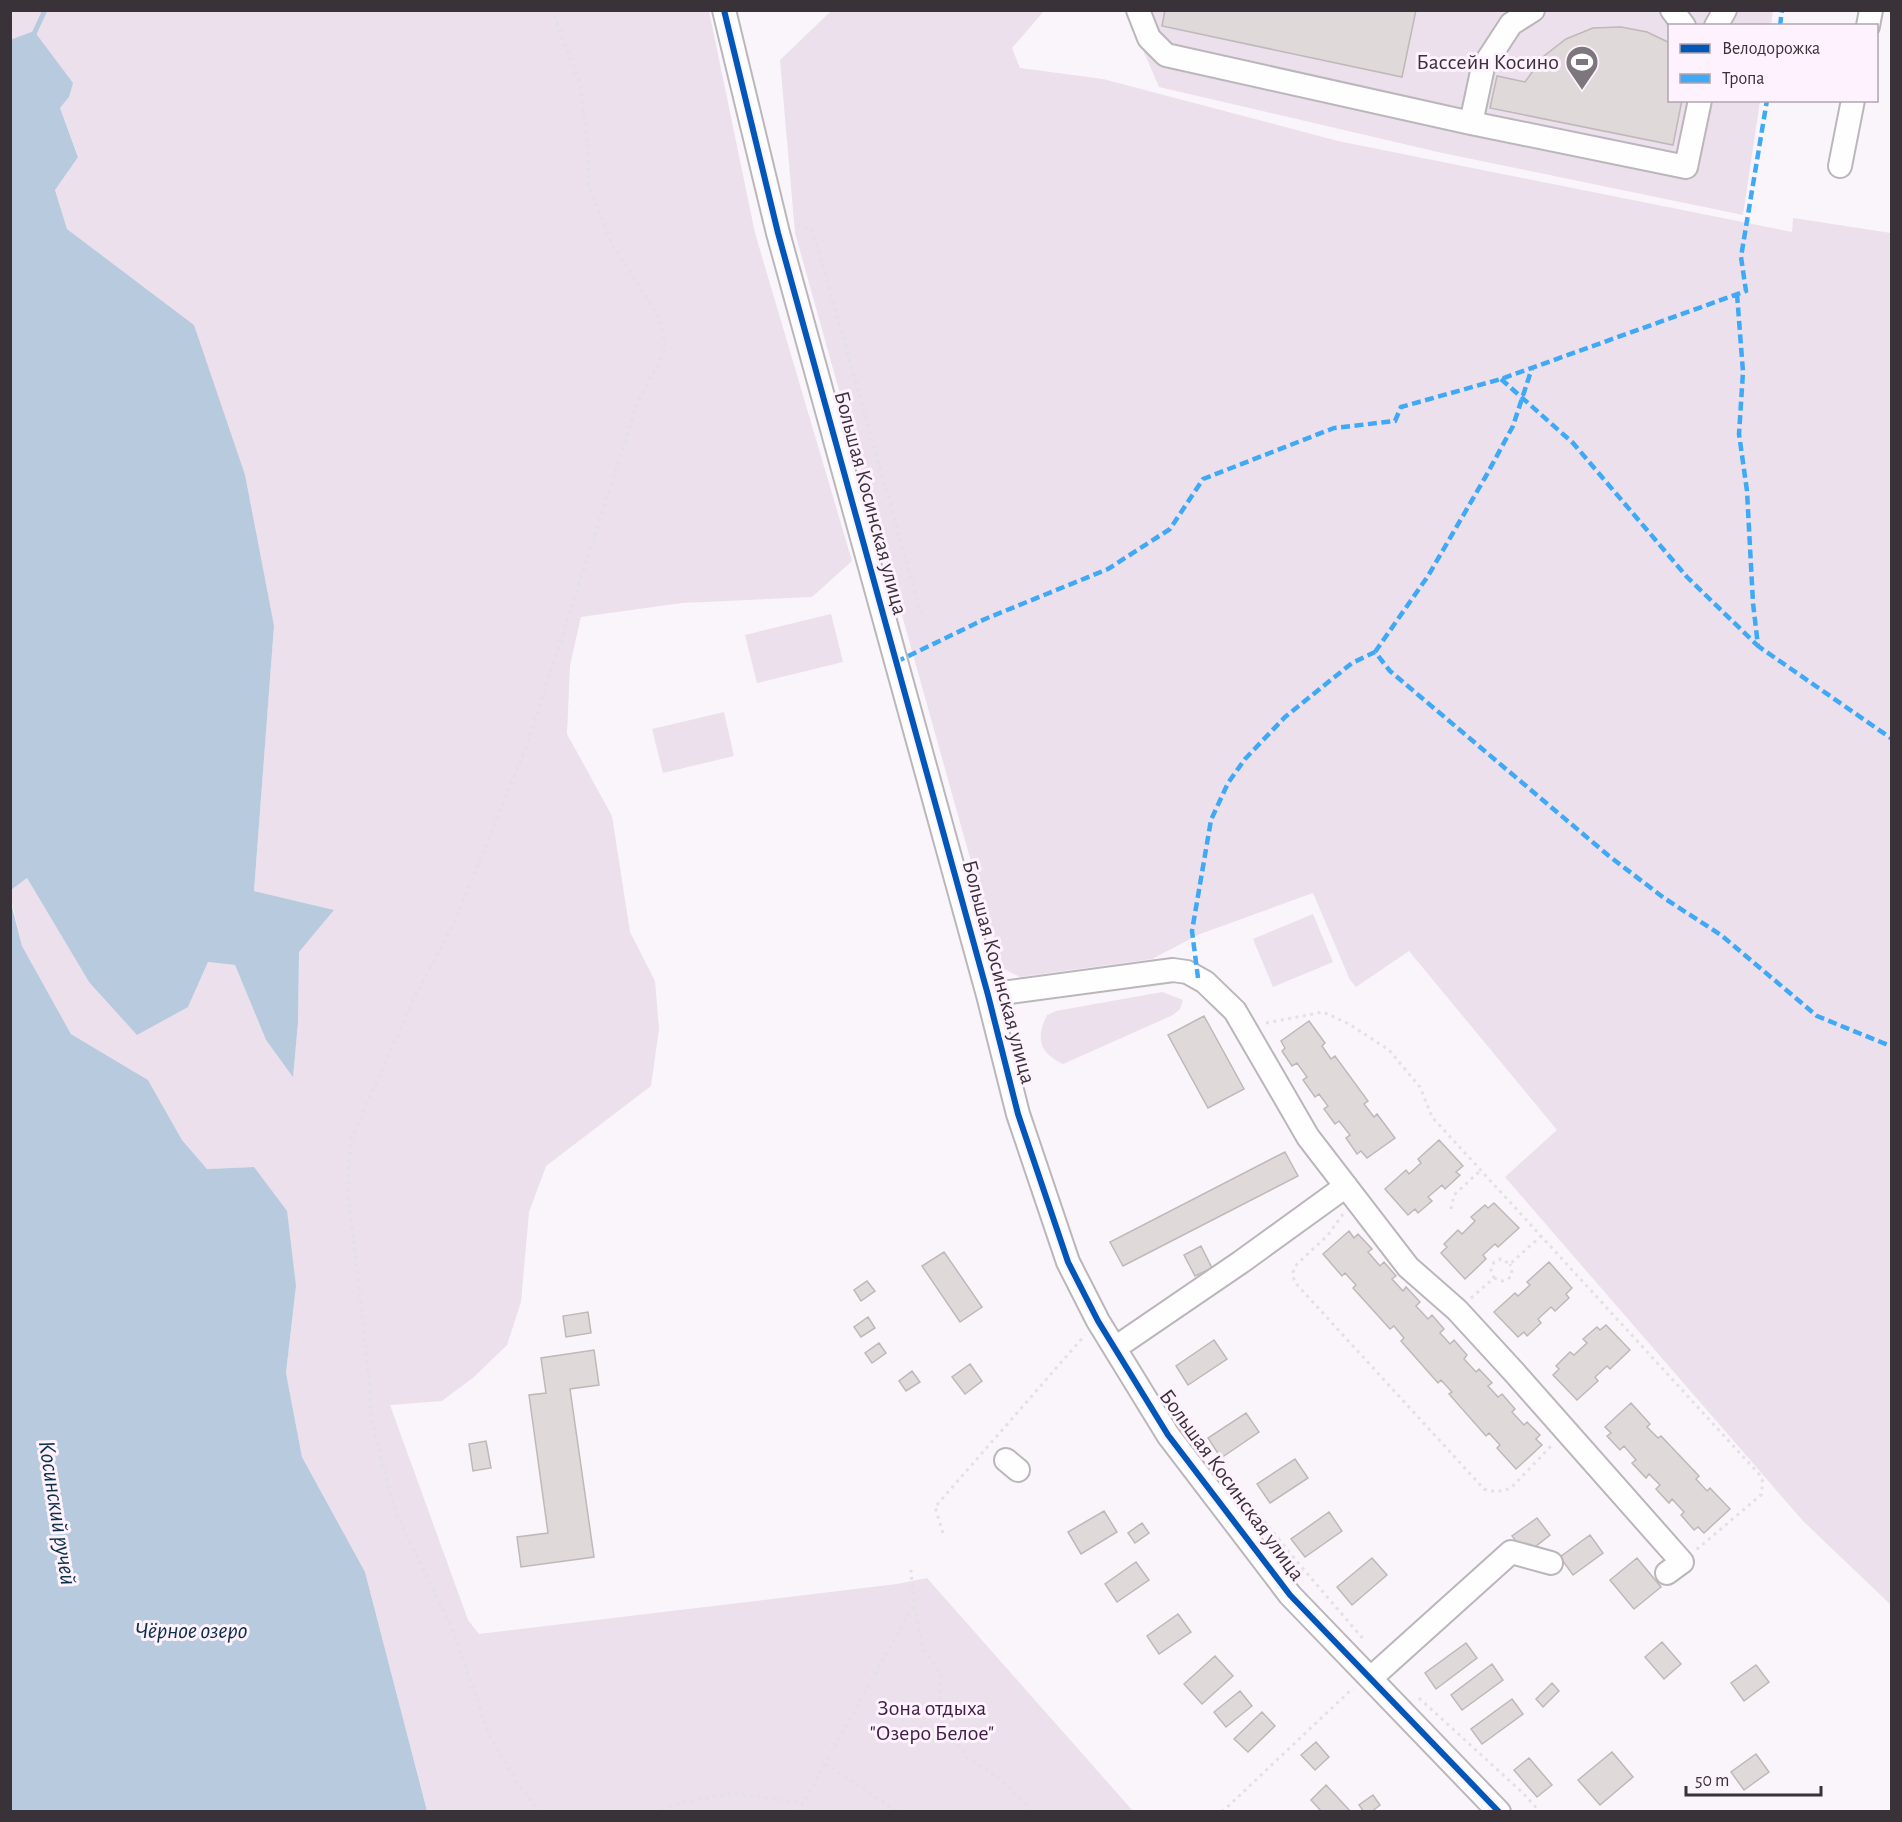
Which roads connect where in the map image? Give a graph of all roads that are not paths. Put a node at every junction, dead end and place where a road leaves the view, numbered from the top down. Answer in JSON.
{"nodes":[{"id":1,"x":724,"y":10,"type":"edge"},
{"id":2,"x":1138,"y":10,"type":"edge"},
{"id":3,"x":1533,"y":10,"type":"edge"},
{"id":4,"x":1672,"y":10,"type":"edge"},
{"id":5,"x":1725,"y":10,"type":"edge"},
{"id":6,"x":1508,"y":17,"type":"edge"},
{"id":7,"x":1682,"y":24,"type":"edge"},
{"id":8,"x":1717,"y":24,"type":"edge"},
{"id":9,"x":1700,"y":102,"type":"edge"},
{"id":10,"x":1853,"y":102,"type":"edge"},
{"id":11,"x":1471,"y":123,"type":"junction"},
{"id":12,"x":1840,"y":166,"type":"dead end"},
{"id":13,"x":988,"y":995,"type":"junction"},
{"id":14,"x":1350,"y":1192,"type":"junction"},
{"id":15,"x":1115,"y":1348,"type":"junction"},
{"id":16,"x":1551,"y":1563,"type":"dead end"},
{"id":17,"x":1675,"y":1568,"type":"road end"},
{"id":18,"x":1375,"y":1673,"type":"junction"},
{"id":19,"x":1499,"y":1812,"type":"edge"}],
"edges":[{"from":1,"to":13,"type":"street","name":"Большая Косинская улица"},
{"from":2,"to":11,"type":"street"},
{"from":3,"to":6,"type":"street"},
{"from":4,"to":7,"type":"street"},
{"from":5,"to":8,"type":"street"},
{"from":6,"to":11,"type":"street"},
{"from":9,"to":11,"type":"street"},
{"from":10,"to":12,"type":"street"},
{"from":13,"to":14,"type":"street"},
{"from":13,"to":15,"type":"street","name":"Большая Косинская улица"},
{"from":14,"to":15,"type":"street"},
{"from":14,"to":17,"type":"street"},
{"from":15,"to":18,"type":"street","name":"Большая Косинская улица"},
{"from":16,"to":18,"type":"street"},
{"from":18,"to":19,"type":"street","name":"Большая Косинская улица"}]}
